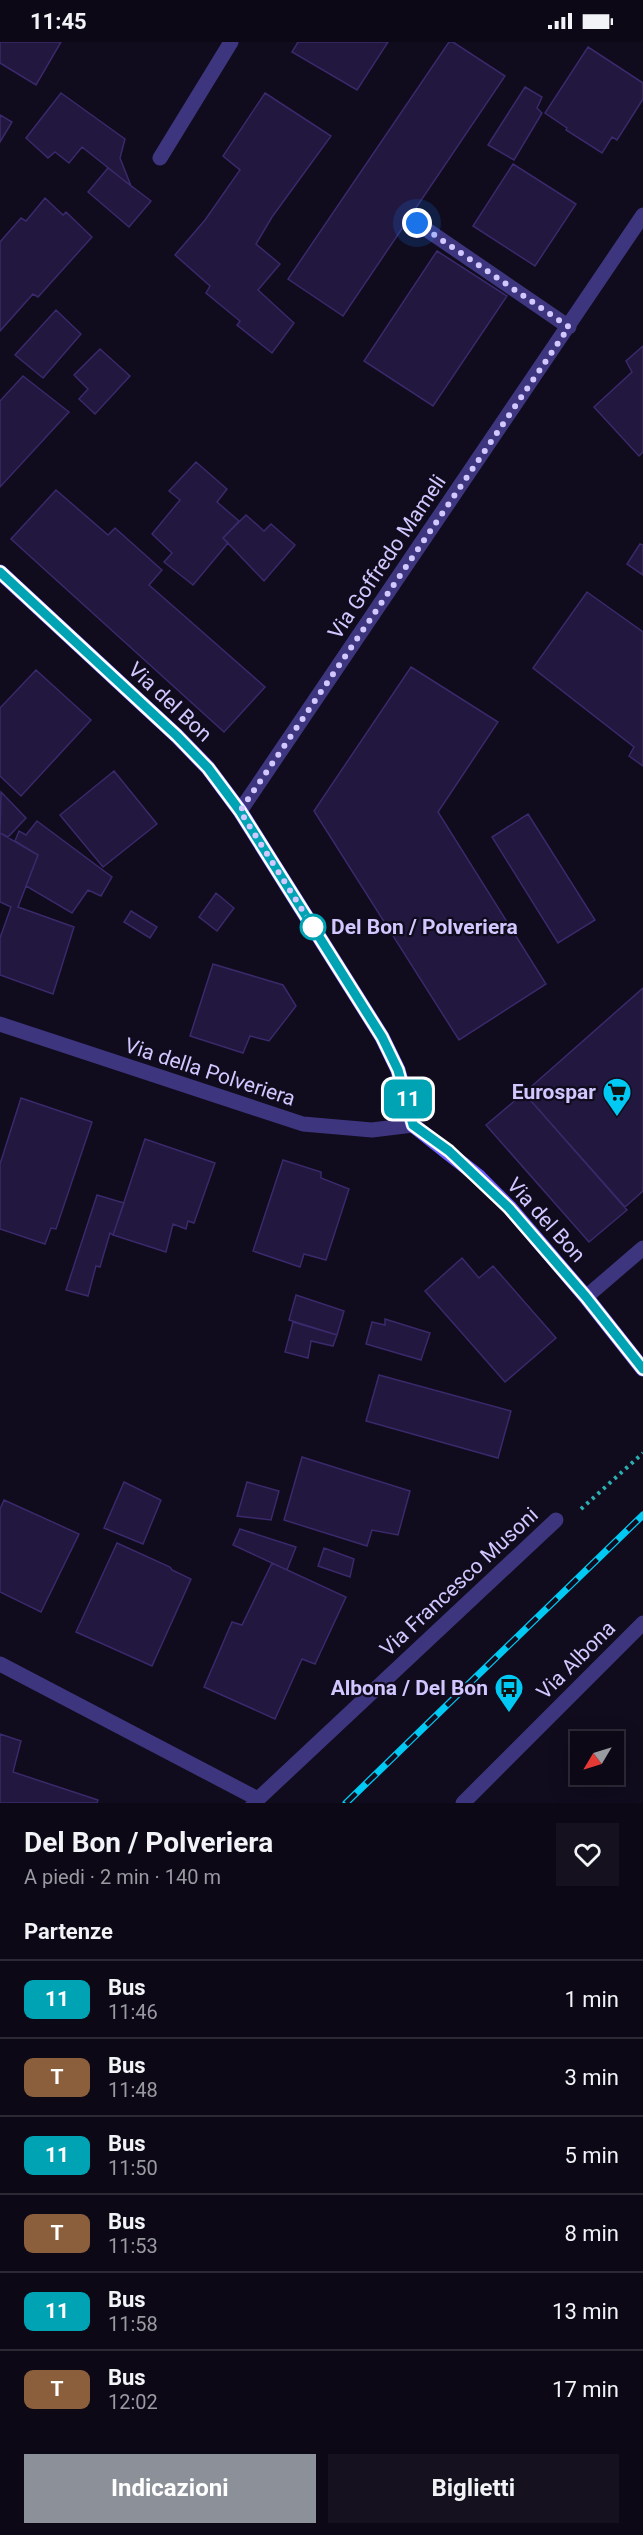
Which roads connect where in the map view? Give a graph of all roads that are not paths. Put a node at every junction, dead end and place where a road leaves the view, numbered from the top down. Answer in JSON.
{"nodes":[{"id":1,"x":231,"y":42,"type":"edge"},
{"id":2,"x":160,"y":158,"type":"dead end"},
{"id":3,"x":643,"y":215,"type":"edge"},
{"id":4,"x":417,"y":223,"type":"dead end"},
{"id":5,"x":569,"y":327,"type":"junction"},
{"id":6,"x":0,"y":572,"type":"edge"},
{"id":7,"x":240,"y":811,"type":"junction"},
{"id":8,"x":0,"y":1024,"type":"edge"},
{"id":9,"x":413,"y":1125,"type":"junction"},
{"id":10,"x":643,"y":1248,"type":"edge"},
{"id":11,"x":586,"y":1297,"type":"junction"},
{"id":12,"x":643,"y":1369,"type":"edge"},
{"id":13,"x":556,"y":1520,"type":"road end"},
{"id":14,"x":643,"y":1623,"type":"edge"},
{"id":15,"x":0,"y":1664,"type":"edge"},
{"id":16,"x":256,"y":1801,"type":"edge"},
{"id":17,"x":463,"y":1803,"type":"edge"}],
"edges":[{"from":1,"to":2,"type":"street"},
{"from":3,"to":5,"type":"street","name":"Via Goffredo Mameli"},
{"from":4,"to":5,"type":"street"},
{"from":5,"to":7,"type":"street","name":"Via Goffredo Mameli"},
{"from":6,"to":7,"type":"street","name":"Via del Bon"},
{"from":7,"to":9,"type":"street","name":"Via del Bon"},
{"from":8,"to":9,"type":"street","name":"Via della Polveriera"},
{"from":9,"to":11,"type":"street","name":"Via del Bon"},
{"from":10,"to":11,"type":"street"},
{"from":11,"to":12,"type":"street","name":"Via del Bon"},
{"from":13,"to":16,"type":"street","name":"Via Francesco Musoni"},
{"from":14,"to":17,"type":"street","name":"Via Albona"},
{"from":15,"to":16,"type":"street","name":"Via Francesco Musoni"}]}
